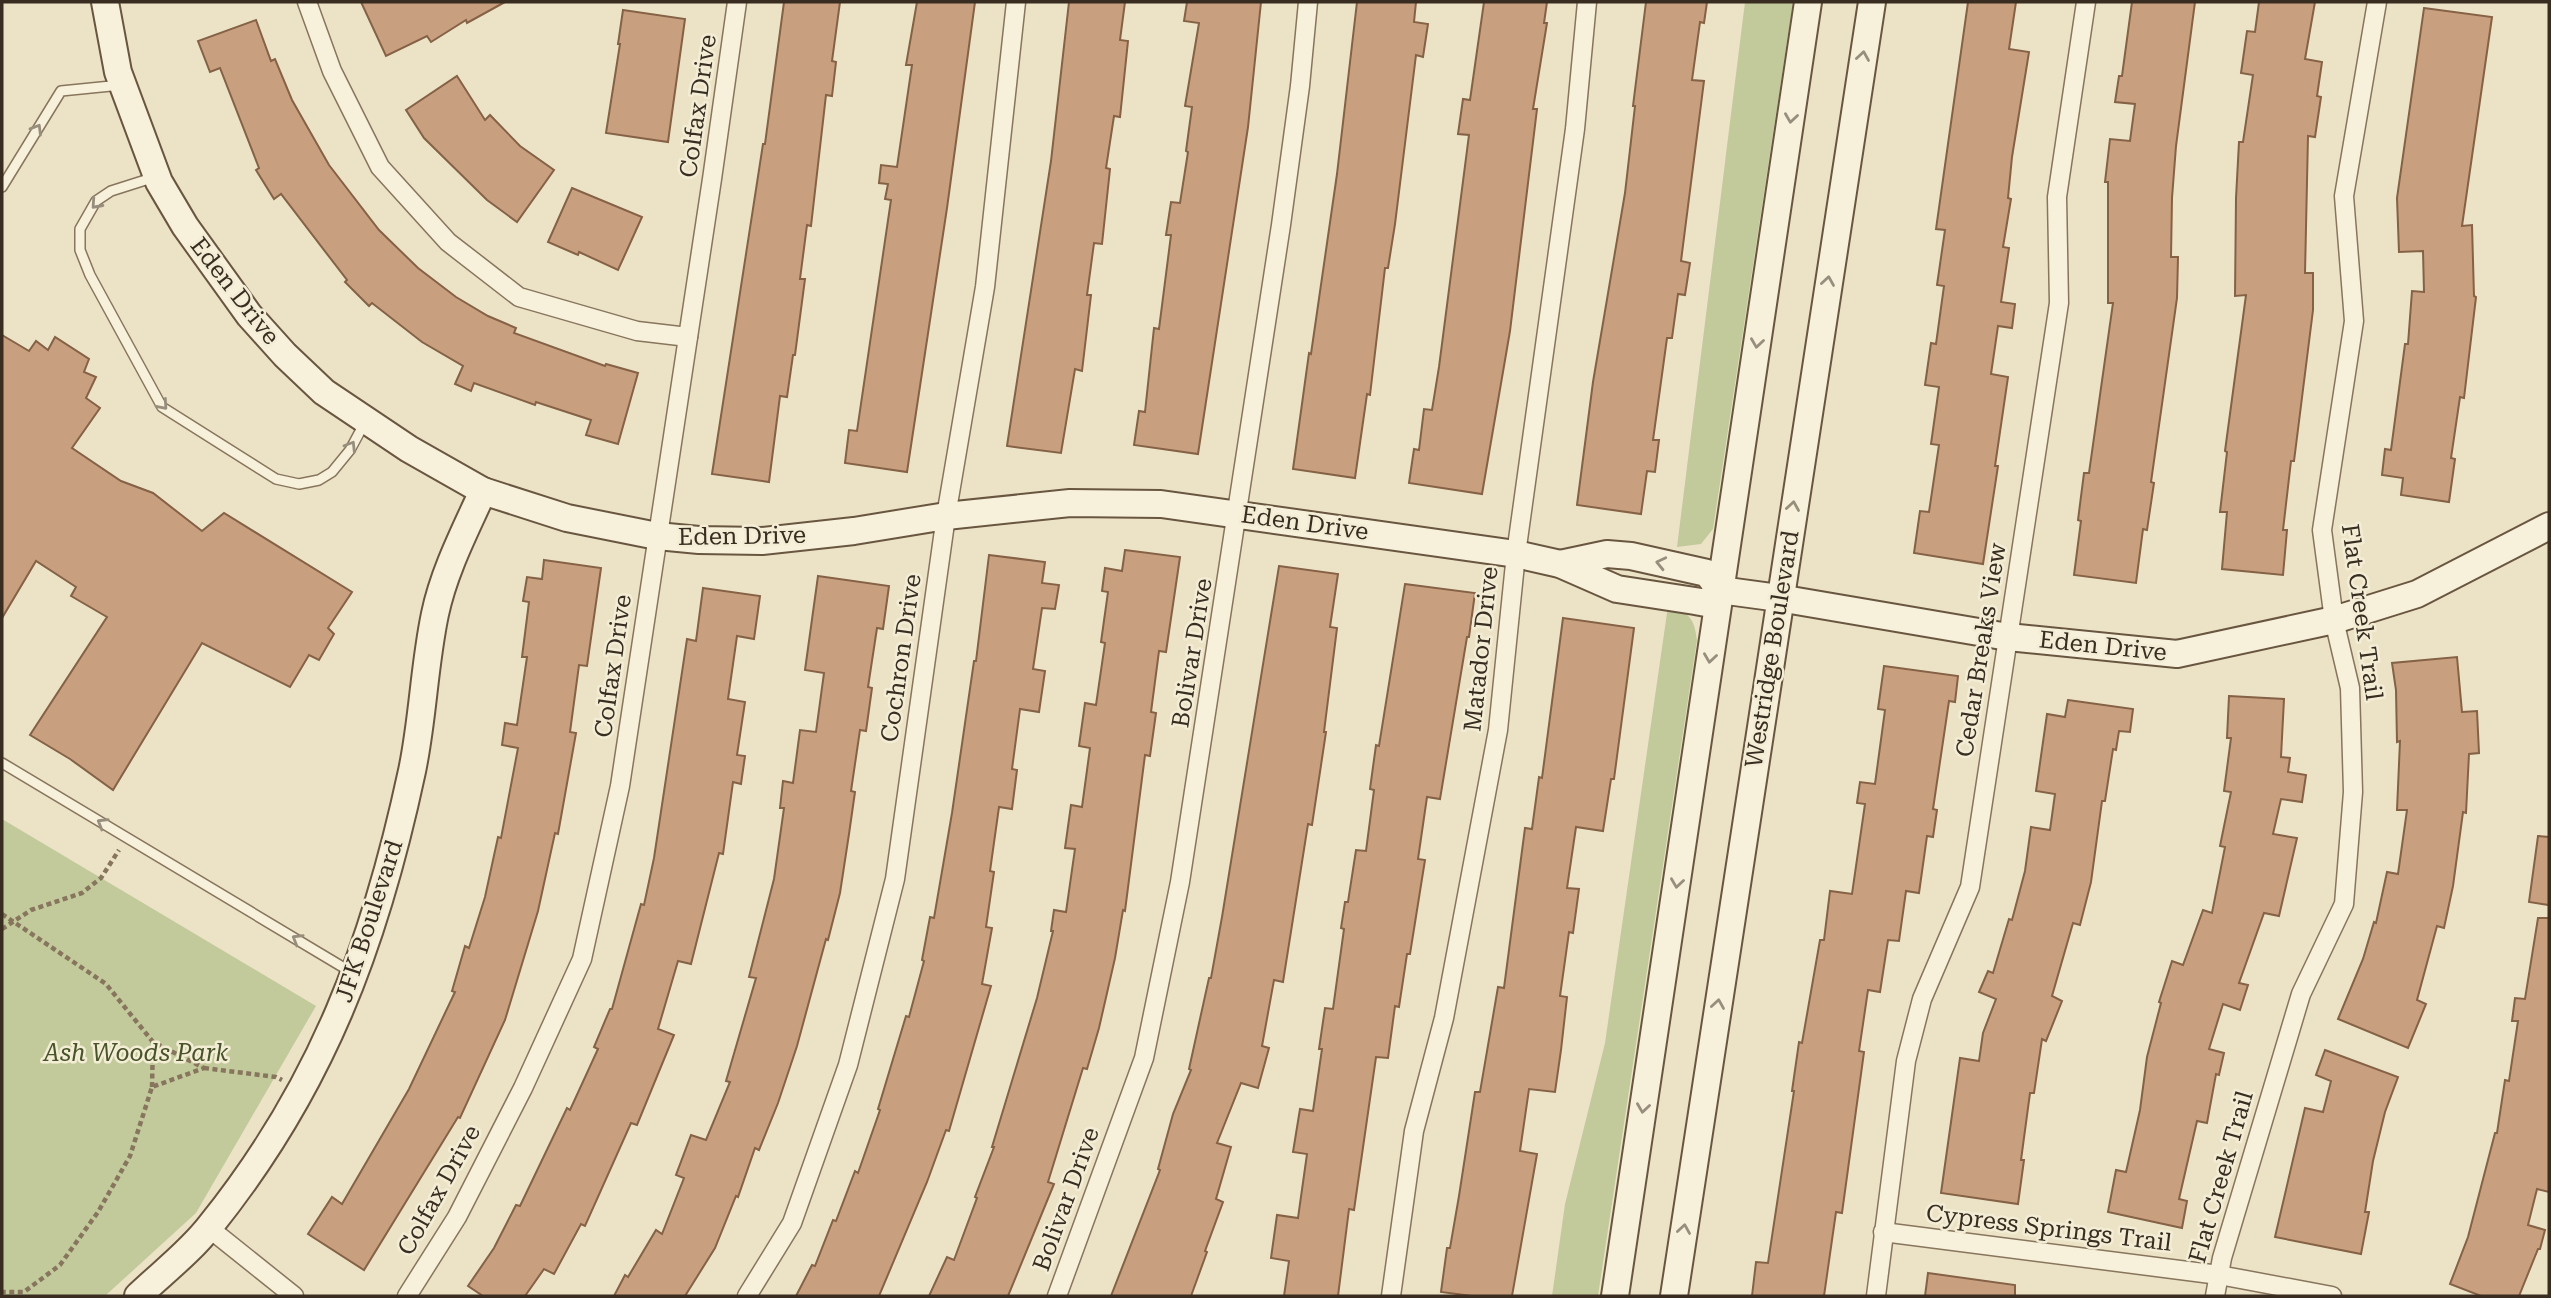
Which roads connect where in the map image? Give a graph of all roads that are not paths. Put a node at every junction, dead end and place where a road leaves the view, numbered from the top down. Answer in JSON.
{"nodes":[{"id":1,"x":105,"y":2,"type":"edge"},
{"id":2,"x":307,"y":2,"type":"edge"},
{"id":3,"x":737,"y":2,"type":"edge"},
{"id":4,"x":1016,"y":2,"type":"edge"},
{"id":5,"x":1308,"y":2,"type":"edge"},
{"id":6,"x":1587,"y":2,"type":"edge"},
{"id":7,"x":1808,"y":2,"type":"edge"},
{"id":8,"x":1872,"y":2,"type":"edge"},
{"id":9,"x":2086,"y":2,"type":"edge"},
{"id":10,"x":2377,"y":2,"type":"edge"},
{"id":11,"x":123,"y":84,"type":"junction"},
{"id":12,"x":157,"y":176,"type":"junction"},
{"id":13,"x":2,"y":187,"type":"edge"},
{"id":14,"x":688,"y":337,"type":"junction"},
{"id":15,"x":365,"y":421,"type":"junction"},
{"id":16,"x":483,"y":491,"type":"junction"},
{"id":17,"x":1238,"y":514,"type":"junction"},
{"id":18,"x":946,"y":516,"type":"junction"},
{"id":19,"x":2549,"y":526,"type":"edge"},
{"id":20,"x":657,"y":537,"type":"junction"},
{"id":21,"x":1516,"y":554,"type":"junction"},
{"id":22,"x":1720,"y":590,"type":"junction"},
{"id":23,"x":1779,"y":598,"type":"junction"},
{"id":24,"x":2334,"y":620,"type":"junction"},
{"id":25,"x":2008,"y":637,"type":"junction"},
{"id":26,"x":2,"y":763,"type":"edge"},
{"id":27,"x":356,"y":974,"type":"junction"},
{"id":28,"x":209,"y":1228,"type":"junction"},
{"id":29,"x":1883,"y":1232,"type":"junction"},
{"id":30,"x":2219,"y":1275,"type":"junction"},
{"id":31,"x":138,"y":1296,"type":"edge"},
{"id":32,"x":294,"y":1296,"type":"edge"},
{"id":33,"x":407,"y":1296,"type":"edge"},
{"id":34,"x":747,"y":1296,"type":"edge"},
{"id":35,"x":1057,"y":1296,"type":"edge"},
{"id":36,"x":1391,"y":1296,"type":"edge"},
{"id":37,"x":1615,"y":1296,"type":"edge"},
{"id":38,"x":1674,"y":1296,"type":"edge"},
{"id":39,"x":1876,"y":1296,"type":"edge"},
{"id":40,"x":2215,"y":1296,"type":"edge"},
{"id":41,"x":2332,"y":1296,"type":"edge"}],
"edges":[{"from":1,"to":11,"type":"street","name":"Eden Drive"},
{"from":2,"to":14,"type":"street"},
{"from":3,"to":14,"type":"street","name":"Colfax Drive"},
{"from":4,"to":18,"type":"street","name":"Cochron Drive"},
{"from":5,"to":17,"type":"street","name":"Bolivar Drive"},
{"from":6,"to":21,"type":"street","name":"Matador Drive"},
{"from":7,"to":22,"type":"street","one_way":true},
{"from":23,"to":8,"type":"street","name":"Westridge Boulevard","one_way":true},
{"from":9,"to":25,"type":"street","name":"Cedar Breaks View"},
{"from":10,"to":24,"type":"street","name":"Flat Creek Trail"},
{"from":11,"to":12,"type":"street","name":"Eden Drive"},
{"from":13,"to":11,"type":"lane","one_way":true},
{"from":12,"to":15,"type":"street","name":"Eden Drive"},
{"from":12,"to":15,"type":"lane","one_way":true},
{"from":14,"to":20,"type":"street","name":"Colfax Drive"},
{"from":15,"to":16,"type":"street","name":"Eden Drive"},
{"from":16,"to":20,"type":"street","name":"Eden Drive"},
{"from":16,"to":27,"type":"street","name":"JFK Boulevard"},
{"from":17,"to":18,"type":"street","name":"Eden Drive"},
{"from":17,"to":21,"type":"street","name":"Eden Drive"},
{"from":17,"to":35,"type":"street","name":"Bolivar Drive"},
{"from":18,"to":20,"type":"street","name":"Eden Drive"},
{"from":18,"to":34,"type":"street","name":"Cochron Drive"},
{"from":19,"to":24,"type":"street","name":"Eden Drive"},
{"from":20,"to":33,"type":"street","name":"Colfax Drive"},
{"from":21,"to":22,"type":"street","name":"Eden Drive"},
{"from":21,"to":36,"type":"street","name":"Matador Drive"},
{"from":22,"to":23,"type":"street","name":"Eden Drive"},
{"from":22,"to":37,"type":"street","one_way":true},
{"from":23,"to":25,"type":"street","name":"Eden Drive"},
{"from":38,"to":23,"type":"street","name":"Westridge Boulevard","one_way":true},
{"from":24,"to":25,"type":"street","name":"Eden Drive"},
{"from":24,"to":30,"type":"street","name":"Flat Creek Trail"},
{"from":25,"to":29,"type":"street","name":"Cedar Breaks View"},
{"from":27,"to":26,"type":"lane","one_way":true},
{"from":27,"to":28,"type":"street","name":"JFK Boulevard"},
{"from":28,"to":31,"type":"street","name":"JFK Boulevard"},
{"from":28,"to":32,"type":"street"},
{"from":29,"to":30,"type":"street","name":"Cypress Springs Trail"},
{"from":29,"to":39,"type":"street","name":"Cedar Breaks View"},
{"from":30,"to":40,"type":"street","name":"Flat Creek Trail"},
{"from":30,"to":41,"type":"street","name":"Cypress Springs Trail"}]}
